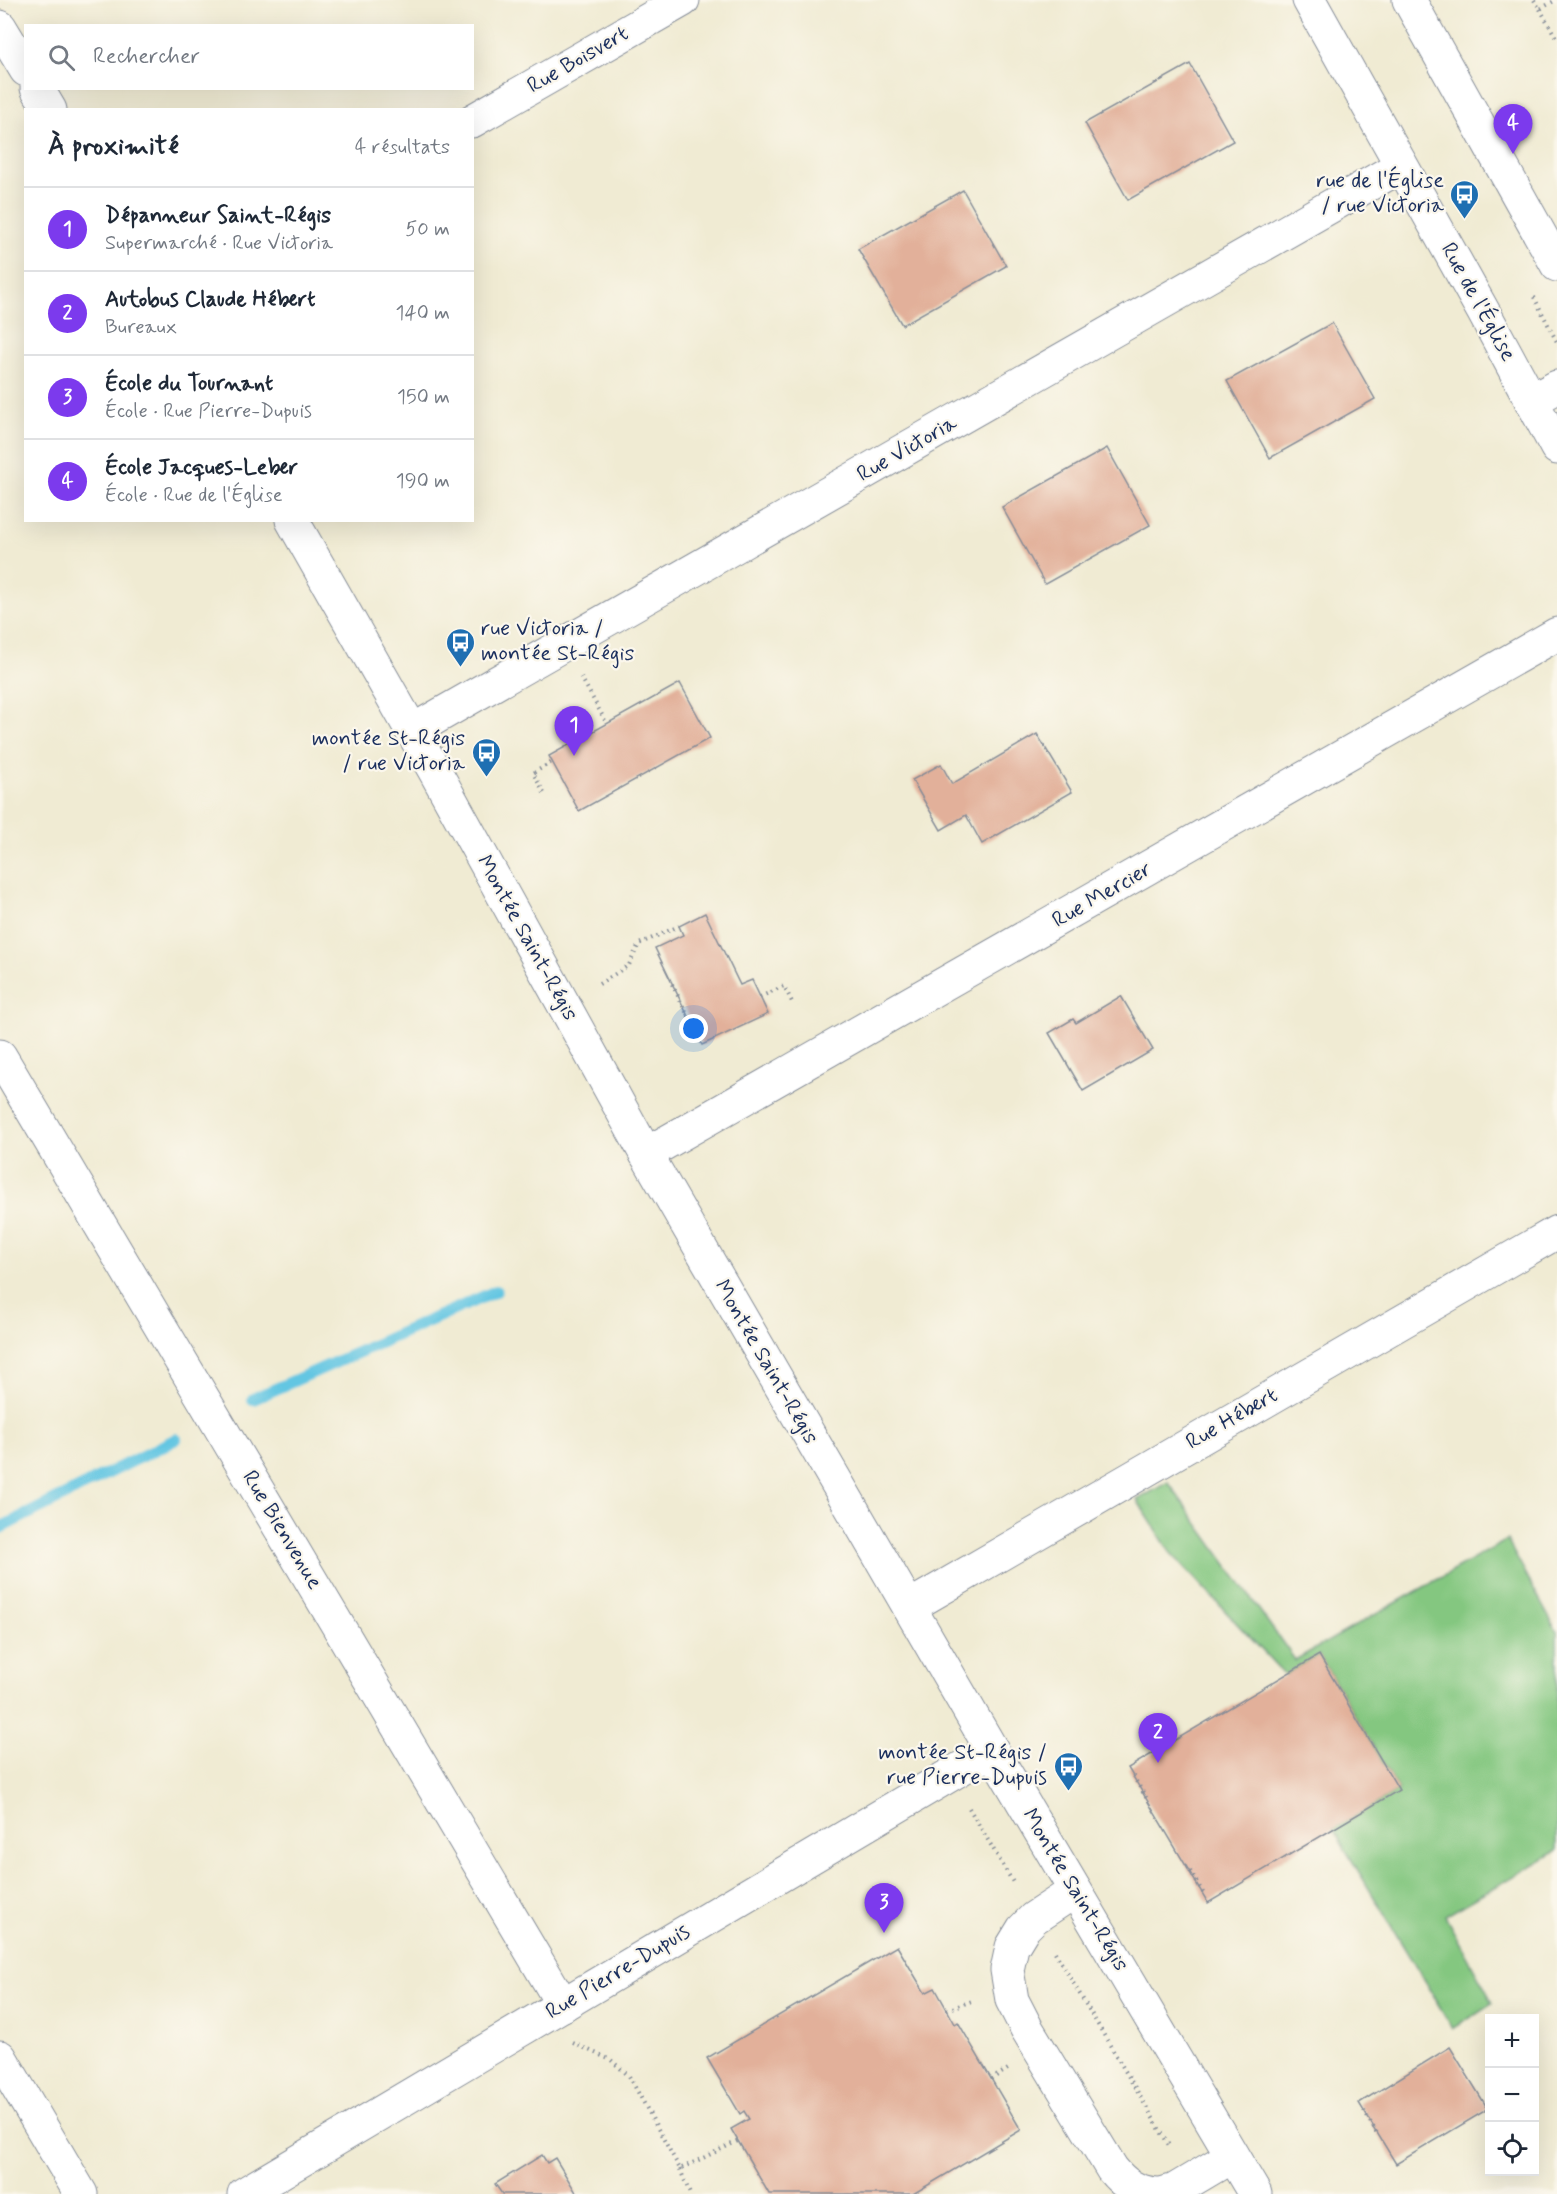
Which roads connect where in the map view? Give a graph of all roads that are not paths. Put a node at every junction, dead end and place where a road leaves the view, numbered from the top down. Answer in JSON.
{"nodes":[{"id":1,"x":683,"y":0,"type":"edge"},
{"id":2,"x":1309,"y":0,"type":"edge"},
{"id":3,"x":1410,"y":0,"type":"edge"},
{"id":4,"x":0,"y":27,"type":"edge"},
{"id":5,"x":24,"y":67,"type":"edge"},
{"id":6,"x":38,"y":90,"type":"edge"},
{"id":7,"x":49,"y":108,"type":"edge"},
{"id":8,"x":474,"y":120,"type":"edge"},
{"id":9,"x":1401,"y":166,"type":"junction"},
{"id":10,"x":1557,"y":266,"type":"edge"},
{"id":11,"x":1544,"y":394,"type":"edge"},
{"id":12,"x":1557,"y":448,"type":"edge"},
{"id":13,"x":293,"y":522,"type":"edge"},
{"id":14,"x":1557,"y":634,"type":"edge"},
{"id":15,"x":411,"y":731,"type":"junction"},
{"id":16,"x":0,"y":1056,"type":"edge"},
{"id":17,"x":646,"y":1154,"type":"junction"},
{"id":18,"x":1557,"y":1232,"type":"edge"},
{"id":19,"x":909,"y":1607,"type":"junction"},
{"id":20,"x":992,"y":1750,"type":"junction"},
{"id":21,"x":1075,"y":1891,"type":"junction"},
{"id":22,"x":563,"y":2005,"type":"junction"},
{"id":23,"x":0,"y":2057,"type":"edge"},
{"id":24,"x":1232,"y":2156,"type":"junction"},
{"id":25,"x":81,"y":2194,"type":"edge"},
{"id":26,"x":244,"y":2194,"type":"edge"},
{"id":27,"x":1153,"y":2194,"type":"edge"},
{"id":28,"x":1255,"y":2194,"type":"edge"}],
"edges":[{"from":1,"to":8,"type":"street","name":"Rue Boisvert"},
{"from":2,"to":9,"type":"street","name":"Rue de l'Église"},
{"from":3,"to":10,"type":"street"},
{"from":4,"to":5,"type":"street"},
{"from":6,"to":7,"type":"street"},
{"from":9,"to":11,"type":"street","name":"Rue de l'Église"},
{"from":9,"to":15,"type":"street","name":"Rue Victoria"},
{"from":11,"to":12,"type":"street","name":"Rue de l'Église"},
{"from":13,"to":15,"type":"street","name":"Montée Saint-Régis"},
{"from":14,"to":17,"type":"street","name":"Rue Mercier"},
{"from":15,"to":17,"type":"street","name":"Montée Saint-Régis"},
{"from":16,"to":22,"type":"street","name":"Rue Bienvenue"},
{"from":17,"to":19,"type":"street","name":"Montée Saint-Régis"},
{"from":18,"to":19,"type":"street","name":"Rue Hébert"},
{"from":19,"to":20,"type":"street","name":"Montée Saint-Régis"},
{"from":20,"to":21,"type":"street","name":"Montée Saint-Régis"},
{"from":20,"to":22,"type":"street","name":"Rue Pierre-Dupuis"},
{"from":21,"to":24,"type":"street","name":"Montée Saint-Régis"},
{"from":21,"to":27,"type":"street"},
{"from":22,"to":26,"type":"street","name":"Rue Pierre-Dupuis"},
{"from":23,"to":25,"type":"street"},
{"from":24,"to":27,"type":"street"},
{"from":24,"to":28,"type":"street","name":"Montée Saint-Régis"}]}
